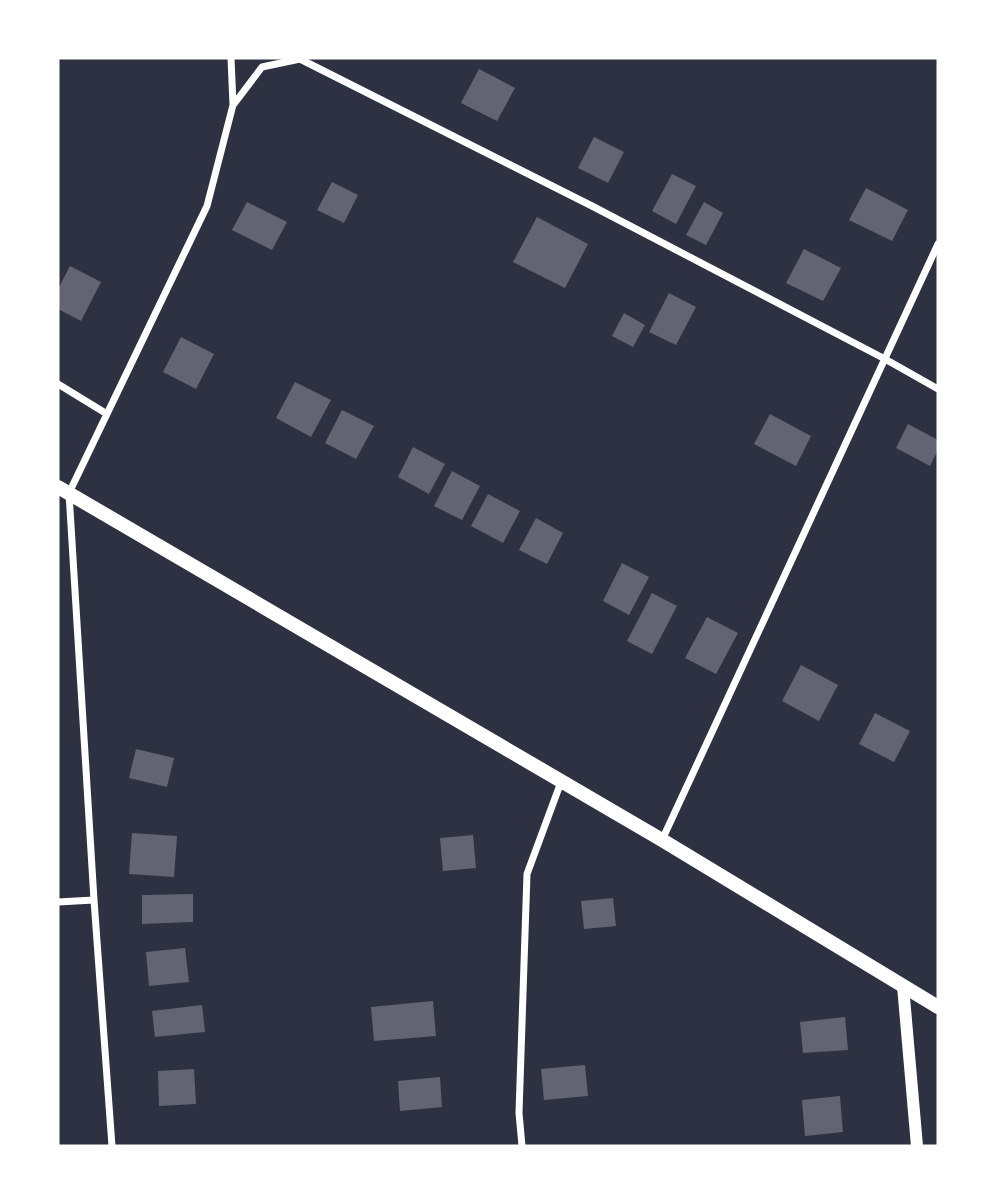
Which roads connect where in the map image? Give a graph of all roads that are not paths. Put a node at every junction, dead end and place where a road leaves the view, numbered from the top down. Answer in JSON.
{"nodes":[{"id":1,"x":231,"y":58,"type":"edge"},
{"id":2,"x":233,"y":105,"type":"junction"},
{"id":3,"x":938,"y":244,"type":"edge"},
{"id":4,"x":885,"y":359,"type":"junction"},
{"id":5,"x":58,"y":384,"type":"edge"},
{"id":6,"x":938,"y":390,"type":"edge"},
{"id":7,"x":107,"y":414,"type":"junction"},
{"id":8,"x":63,"y":490,"type":"edge"},
{"id":9,"x":561,"y":781,"type":"junction"},
{"id":10,"x":662,"y":841,"type":"junction"},
{"id":11,"x":94,"y":900,"type":"junction"},
{"id":12,"x":58,"y":902,"type":"edge"},
{"id":13,"x":903,"y":986,"type":"junction"},
{"id":14,"x":938,"y":1007,"type":"edge"},
{"id":15,"x":112,"y":1146,"type":"edge"},
{"id":16,"x":522,"y":1146,"type":"edge"},
{"id":17,"x":917,"y":1146,"type":"edge"}],
"edges":[{"from":1,"to":2,"type":"street"},
{"from":2,"to":4,"type":"street"},
{"from":2,"to":7,"type":"street"},
{"from":3,"to":4,"type":"street"},
{"from":4,"to":6,"type":"street"},
{"from":4,"to":10,"type":"street"},
{"from":5,"to":7,"type":"street"},
{"from":7,"to":8,"type":"street"},
{"from":8,"to":9,"type":"main road"},
{"from":8,"to":11,"type":"street"},
{"from":9,"to":10,"type":"main road"},
{"from":9,"to":16,"type":"street"},
{"from":10,"to":13,"type":"main road"},
{"from":11,"to":12,"type":"street"},
{"from":11,"to":15,"type":"street"},
{"from":13,"to":14,"type":"main road"},
{"from":13,"to":17,"type":"street"}]}
